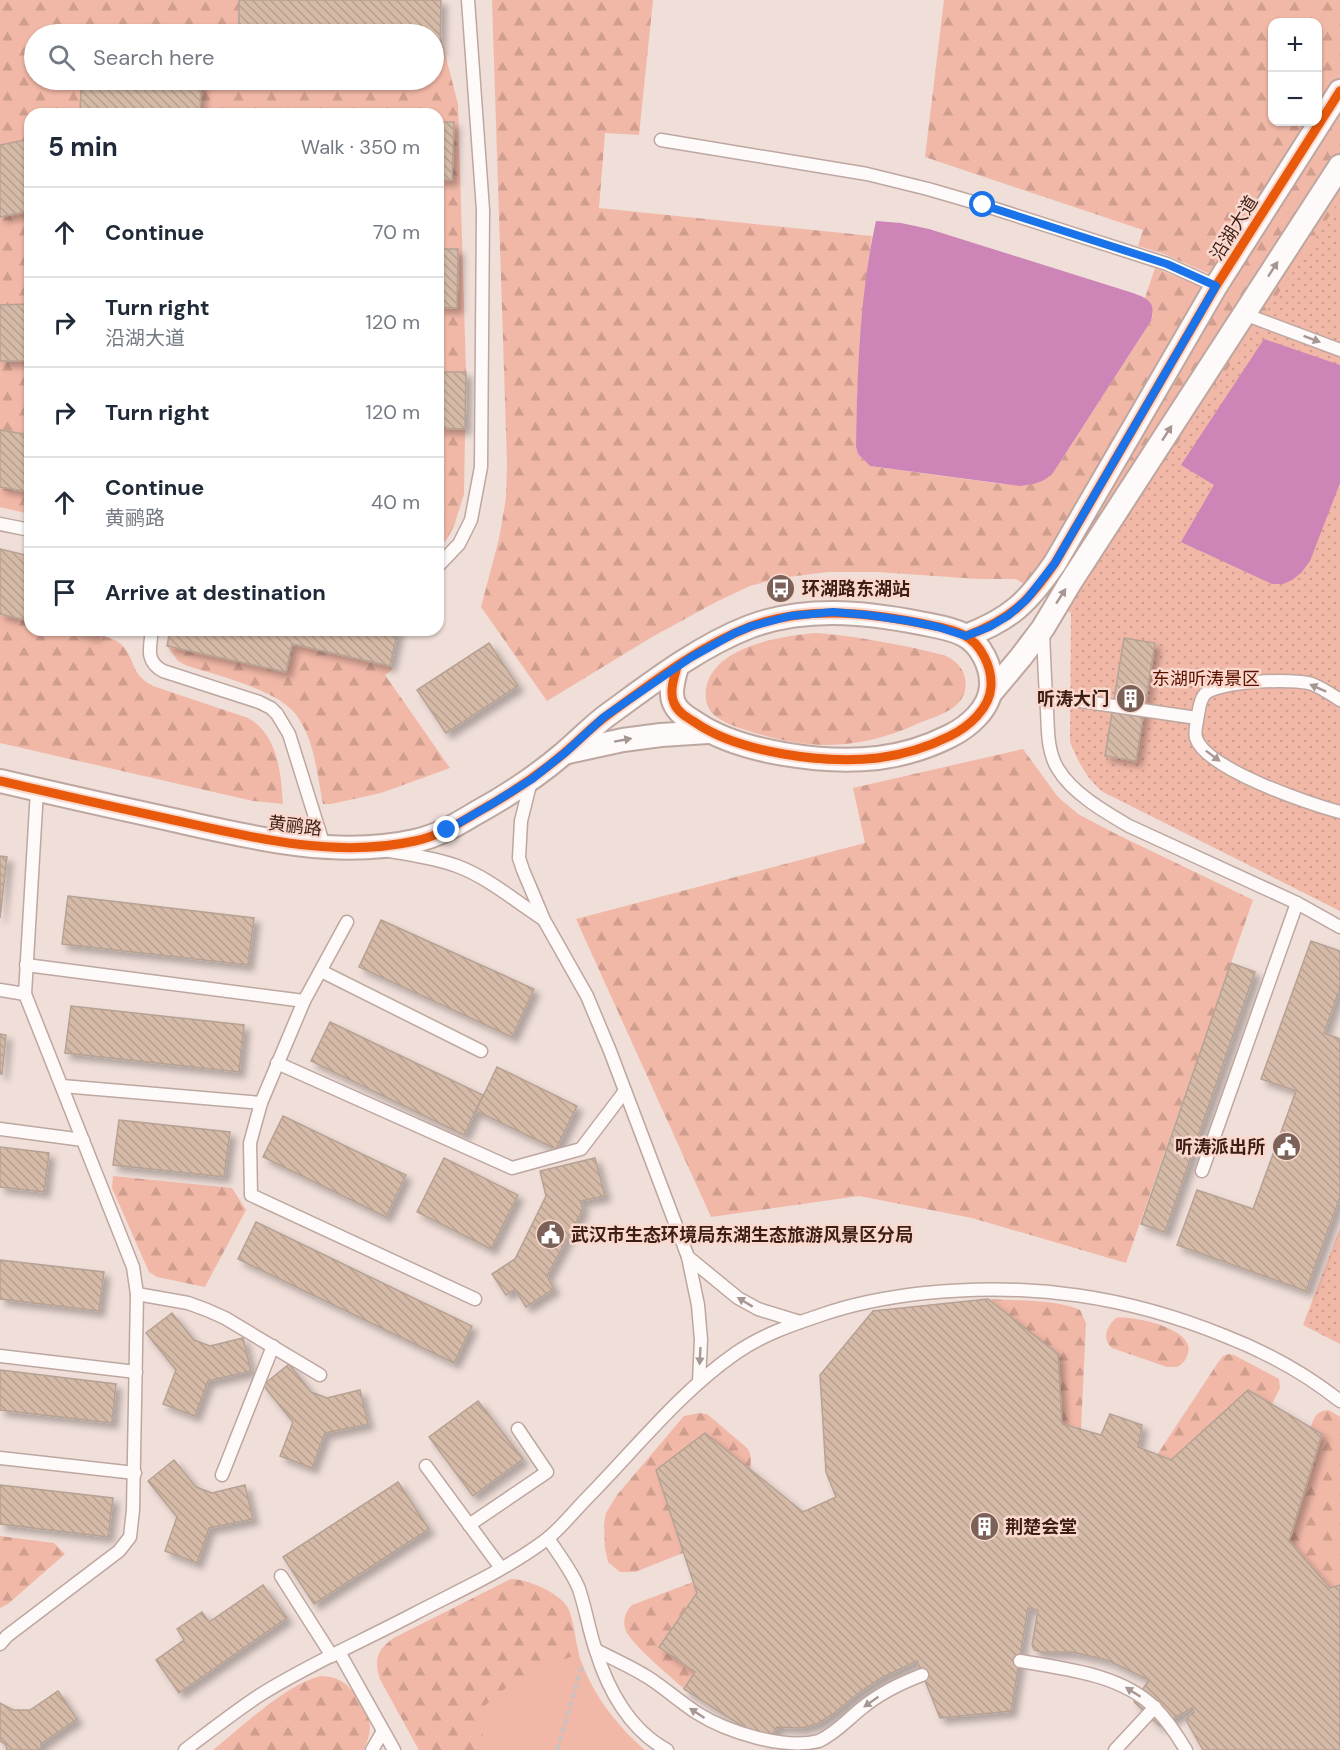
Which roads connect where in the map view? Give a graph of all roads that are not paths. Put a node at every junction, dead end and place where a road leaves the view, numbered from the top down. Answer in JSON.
{"nodes":[{"id":1,"x":468,"y":0,"type":"edge"},
{"id":2,"x":1340,"y":91,"type":"edge"},
{"id":3,"x":661,"y":140,"type":"dead end"},
{"id":4,"x":1340,"y":166,"type":"edge"},
{"id":5,"x":1216,"y":286,"type":"junction"},
{"id":6,"x":1244,"y":314,"type":"junction"},
{"id":7,"x":1340,"y":350,"type":"edge"},
{"id":8,"x":0,"y":524,"type":"edge"},
{"id":9,"x":24,"y":529,"type":"edge"},
{"id":10,"x":444,"y":560,"type":"edge"},
{"id":11,"x":1043,"y":628,"type":"junction"},
{"id":12,"x":151,"y":636,"type":"edge"},
{"id":13,"x":966,"y":636,"type":"junction"},
{"id":14,"x":677,"y":667,"type":"junction"},
{"id":15,"x":990,"y":694,"type":"junction"},
{"id":16,"x":1046,"y":696,"type":"junction"},
{"id":17,"x":1340,"y":700,"type":"edge"},
{"id":18,"x":1197,"y":718,"type":"junction"},
{"id":19,"x":708,"y":732,"type":"junction"},
{"id":20,"x":566,"y":752,"type":"junction"},
{"id":21,"x":532,"y":779,"type":"junction"},
{"id":22,"x":0,"y":782,"type":"edge"},
{"id":23,"x":37,"y":790,"type":"junction"},
{"id":24,"x":1340,"y":812,"type":"edge"},
{"id":25,"x":324,"y":846,"type":"junction"},
{"id":26,"x":374,"y":848,"type":"junction"},
{"id":27,"x":1297,"y":903,"type":"junction"},
{"id":28,"x":544,"y":920,"type":"junction"},
{"id":29,"x":347,"y":922,"type":"dead end"},
{"id":30,"x":1340,"y":927,"type":"edge"},
{"id":31,"x":26,"y":965,"type":"junction"},
{"id":32,"x":321,"y":971,"type":"junction"},
{"id":33,"x":0,"y":990,"type":"edge"},
{"id":34,"x":25,"y":994,"type":"junction"},
{"id":35,"x":304,"y":1001,"type":"junction"},
{"id":36,"x":481,"y":1051,"type":"dead end"},
{"id":37,"x":277,"y":1063,"type":"junction"},
{"id":38,"x":62,"y":1086,"type":"junction"},
{"id":39,"x":625,"y":1091,"type":"junction"},
{"id":40,"x":261,"y":1103,"type":"junction"},
{"id":41,"x":0,"y":1129,"type":"edge"},
{"id":42,"x":83,"y":1140,"type":"junction"},
{"id":43,"x":1202,"y":1171,"type":"dead end"},
{"id":44,"x":688,"y":1257,"type":"junction"},
{"id":45,"x":137,"y":1294,"type":"junction"},
{"id":46,"x":476,"y":1299,"type":"dead end"},
{"id":47,"x":800,"y":1322,"type":"junction"},
{"id":48,"x":273,"y":1346,"type":"junction"},
{"id":49,"x":0,"y":1356,"type":"edge"},
{"id":50,"x":136,"y":1372,"type":"junction"},
{"id":51,"x":320,"y":1375,"type":"dead end"},
{"id":52,"x":699,"y":1382,"type":"junction"},
{"id":53,"x":1340,"y":1401,"type":"edge"},
{"id":54,"x":518,"y":1429,"type":"dead end"},
{"id":55,"x":0,"y":1458,"type":"edge"},
{"id":56,"x":426,"y":1466,"type":"dead end"},
{"id":57,"x":135,"y":1473,"type":"junction"},
{"id":58,"x":222,"y":1475,"type":"dead end"},
{"id":59,"x":469,"y":1525,"type":"junction"},
{"id":60,"x":548,"y":1538,"type":"junction"},
{"id":61,"x":501,"y":1568,"type":"junction"},
{"id":62,"x":281,"y":1576,"type":"dead end"},
{"id":63,"x":0,"y":1644,"type":"edge"},
{"id":64,"x":596,"y":1650,"type":"junction"},
{"id":65,"x":336,"y":1654,"type":"junction"},
{"id":66,"x":1020,"y":1661,"type":"dead end"},
{"id":67,"x":922,"y":1675,"type":"dead end"},
{"id":68,"x":1155,"y":1707,"type":"junction"},
{"id":69,"x":383,"y":1731,"type":"junction"},
{"id":70,"x":816,"y":1747,"type":"edge"},
{"id":71,"x":185,"y":1750,"type":"edge"},
{"id":72,"x":372,"y":1750,"type":"edge"},
{"id":73,"x":394,"y":1750,"type":"edge"},
{"id":74,"x":667,"y":1750,"type":"edge"},
{"id":75,"x":1114,"y":1750,"type":"edge"},
{"id":76,"x":1186,"y":1750,"type":"edge"}],
"edges":[{"from":1,"to":10,"type":"lane"},
{"from":2,"to":5,"type":"street","name":"沿湖大道"},
{"from":3,"to":5,"type":"lane"},
{"from":6,"to":4,"type":"street","one_way":true},
{"from":5,"to":13,"type":"street","name":"沿湖大道"},
{"from":6,"to":7,"type":"lane","one_way":true},
{"from":11,"to":6,"type":"street","one_way":true},
{"from":8,"to":9,"type":"lane"},
{"from":11,"to":15,"type":"street"},
{"from":11,"to":16,"type":"lane"},
{"from":12,"to":25,"type":"lane"},
{"from":13,"to":14,"type":"street","name":"黄鹂路"},
{"from":13,"to":15,"type":"street"},
{"from":14,"to":19,"type":"street"},
{"from":14,"to":20,"type":"street","name":"黄鹂路"},
{"from":15,"to":19,"type":"street"},
{"from":16,"to":18,"type":"lane"},
{"from":16,"to":27,"type":"lane"},
{"from":17,"to":18,"type":"lane","one_way":true},
{"from":18,"to":24,"type":"lane","one_way":true},
{"from":20,"to":19,"type":"street","one_way":true},
{"from":20,"to":21,"type":"street","name":"黄鹂路"},
{"from":21,"to":26,"type":"street","name":"黄鹂路"},
{"from":21,"to":28,"type":"lane"},
{"from":22,"to":23,"type":"street","name":"黄鹂路"},
{"from":23,"to":25,"type":"street","name":"黄鹂路"},
{"from":23,"to":31,"type":"lane"},
{"from":25,"to":26,"type":"street","name":"黄鹂路"},
{"from":26,"to":28,"type":"lane"},
{"from":27,"to":30,"type":"lane"},
{"from":27,"to":43,"type":"lane"},
{"from":28,"to":39,"type":"lane"},
{"from":29,"to":32,"type":"lane"},
{"from":31,"to":34,"type":"lane"},
{"from":31,"to":35,"type":"lane"},
{"from":32,"to":35,"type":"lane"},
{"from":32,"to":36,"type":"lane"},
{"from":33,"to":34,"type":"lane"},
{"from":34,"to":38,"type":"lane"},
{"from":35,"to":37,"type":"lane"},
{"from":37,"to":39,"type":"lane"},
{"from":37,"to":40,"type":"lane"},
{"from":38,"to":40,"type":"lane"},
{"from":38,"to":42,"type":"lane"},
{"from":39,"to":44,"type":"lane"},
{"from":40,"to":46,"type":"lane"},
{"from":41,"to":42,"type":"lane"},
{"from":42,"to":45,"type":"lane"},
{"from":47,"to":44,"type":"lane","one_way":true},
{"from":44,"to":52,"type":"lane","one_way":true},
{"from":45,"to":48,"type":"lane"},
{"from":45,"to":50,"type":"lane"},
{"from":47,"to":52,"type":"lane"},
{"from":47,"to":53,"type":"lane"},
{"from":48,"to":51,"type":"lane"},
{"from":48,"to":58,"type":"lane"},
{"from":49,"to":50,"type":"lane"},
{"from":50,"to":57,"type":"lane"},
{"from":52,"to":60,"type":"lane"},
{"from":54,"to":59,"type":"lane"},
{"from":55,"to":57,"type":"lane"},
{"from":56,"to":59,"type":"lane"},
{"from":57,"to":63,"type":"lane"},
{"from":59,"to":61,"type":"lane"},
{"from":60,"to":61,"type":"lane"},
{"from":60,"to":64,"type":"lane"},
{"from":61,"to":65,"type":"lane"},
{"from":62,"to":65,"type":"lane"},
{"from":70,"to":64,"type":"lane","one_way":true},
{"from":64,"to":74,"type":"lane"},
{"from":65,"to":69,"type":"lane"},
{"from":65,"to":71,"type":"lane"},
{"from":68,"to":66,"type":"lane","one_way":true},
{"from":67,"to":70,"type":"lane","one_way":true},
{"from":68,"to":75,"type":"lane"},
{"from":68,"to":76,"type":"lane"},
{"from":69,"to":72,"type":"lane"},
{"from":69,"to":73,"type":"lane"}]}
